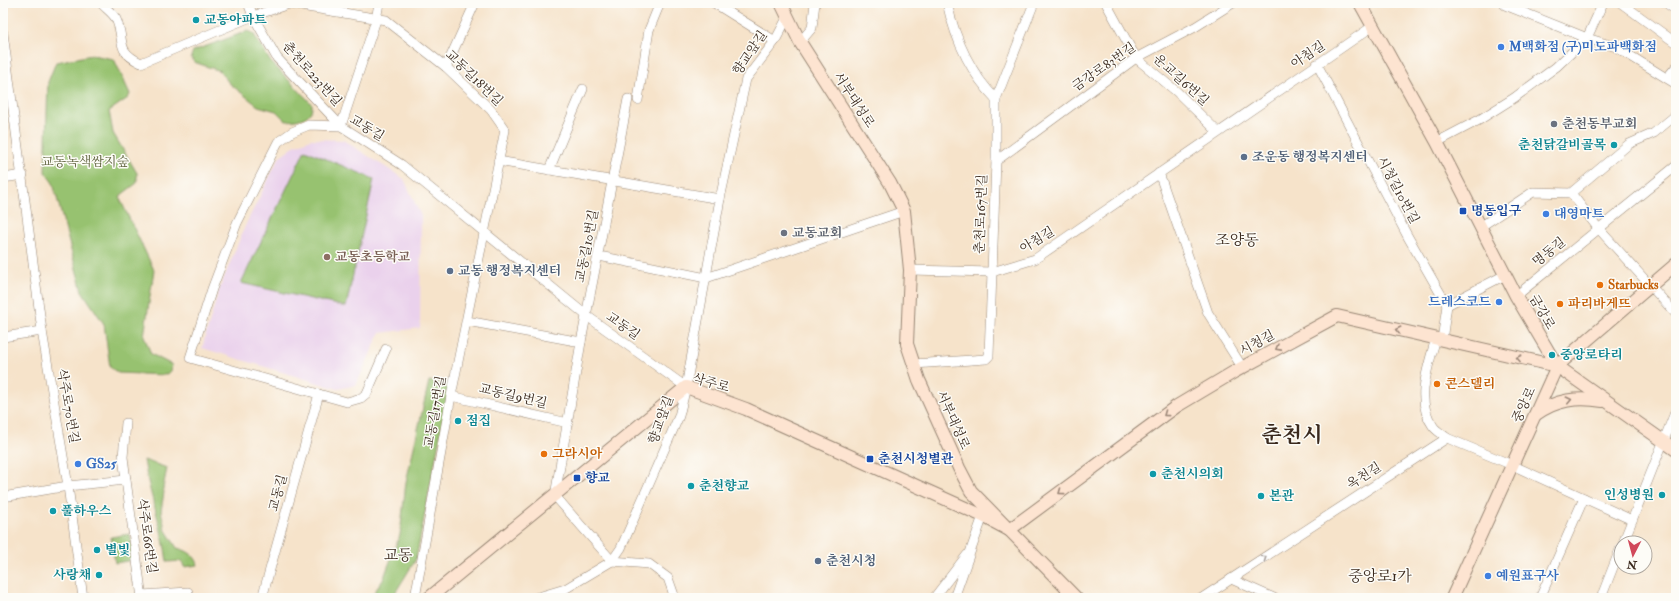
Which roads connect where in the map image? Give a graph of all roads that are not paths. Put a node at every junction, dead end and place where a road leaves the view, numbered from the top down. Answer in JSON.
{"nodes":[{"id":1,"x":101,"y":3,"type":"edge"},
{"id":2,"x":248,"y":3,"type":"edge"},
{"id":3,"x":380,"y":3,"type":"edge"},
{"id":4,"x":475,"y":3,"type":"edge"},
{"id":5,"x":660,"y":3,"type":"edge"},
{"id":6,"x":714,"y":3,"type":"edge"},
{"id":7,"x":781,"y":3,"type":"edge"},
{"id":8,"x":815,"y":3,"type":"edge"},
{"id":9,"x":947,"y":3,"type":"edge"},
{"id":10,"x":1034,"y":3,"type":"edge"},
{"id":11,"x":1106,"y":3,"type":"edge"},
{"id":12,"x":1233,"y":3,"type":"edge"},
{"id":13,"x":1360,"y":3,"type":"edge"},
{"id":14,"x":1503,"y":3,"type":"edge"},
{"id":15,"x":1603,"y":3,"type":"edge"},
{"id":16,"x":1621,"y":3,"type":"edge"},
{"id":17,"x":1666,"y":3,"type":"edge"},
{"id":18,"x":1676,"y":10,"type":"edge"},
{"id":19,"x":253,"y":16,"type":"junction"},
{"id":20,"x":788,"y":16,"type":"junction"},
{"id":21,"x":376,"y":20,"type":"junction"},
{"id":22,"x":1373,"y":26,"type":"junction"},
{"id":23,"x":3,"y":33,"type":"edge"},
{"id":24,"x":1587,"y":38,"type":"junction"},
{"id":25,"x":775,"y":41,"type":"junction"},
{"id":26,"x":800,"y":42,"type":"junction"},
{"id":27,"x":1676,"y":43,"type":"edge"},
{"id":28,"x":1136,"y":58,"type":"junction"},
{"id":29,"x":1317,"y":64,"type":"junction"},
{"id":30,"x":446,"y":67,"type":"junction"},
{"id":31,"x":1676,"y":68,"type":"edge"},
{"id":32,"x":1667,"y":78,"type":"junction"},
{"id":33,"x":1676,"y":84,"type":"edge"},
{"id":34,"x":583,"y":89,"type":"dead end"},
{"id":35,"x":996,"y":99,"type":"junction"},
{"id":36,"x":1676,"y":115,"type":"edge"},
{"id":37,"x":341,"y":126,"type":"junction"},
{"id":38,"x":1218,"y":132,"type":"junction"},
{"id":39,"x":1437,"y":142,"type":"junction"},
{"id":40,"x":498,"y":161,"type":"junction"},
{"id":41,"x":996,"y":161,"type":"junction"},
{"id":42,"x":1676,"y":166,"type":"edge"},
{"id":43,"x":549,"y":170,"type":"junction"},
{"id":44,"x":1159,"y":173,"type":"junction"},
{"id":45,"x":22,"y":175,"type":"junction"},
{"id":46,"x":3,"y":178,"type":"edge"},
{"id":47,"x":613,"y":182,"type":"junction"},
{"id":48,"x":1571,"y":193,"type":"junction"},
{"id":49,"x":720,"y":199,"type":"junction"},
{"id":50,"x":904,"y":211,"type":"junction"},
{"id":51,"x":1480,"y":226,"type":"junction"},
{"id":52,"x":1598,"y":228,"type":"junction"},
{"id":53,"x":486,"y":232,"type":"junction"},
{"id":54,"x":599,"y":256,"type":"junction"},
{"id":55,"x":1676,"y":264,"type":"edge"},
{"id":56,"x":910,"y":270,"type":"junction"},
{"id":57,"x":992,"y":272,"type":"junction"},
{"id":58,"x":1505,"y":275,"type":"junction"},
{"id":59,"x":706,"y":278,"type":"junction"},
{"id":60,"x":1650,"y":286,"type":"junction"},
{"id":61,"x":1516,"y":296,"type":"junction"},
{"id":62,"x":1447,"y":305,"type":"junction"},
{"id":63,"x":1676,"y":314,"type":"edge"},
{"id":64,"x":587,"y":316,"type":"junction"},
{"id":65,"x":467,"y":321,"type":"junction"},
{"id":66,"x":42,"y":331,"type":"junction"},
{"id":67,"x":3,"y":336,"type":"edge"},
{"id":68,"x":1439,"y":339,"type":"junction"},
{"id":69,"x":581,"y":342,"type":"junction"},
{"id":70,"x":386,"y":349,"type":"dead end"},
{"id":71,"x":914,"y":364,"type":"junction"},
{"id":72,"x":1557,"y":366,"type":"junction"},
{"id":73,"x":1242,"y":367,"type":"junction"},
{"id":74,"x":686,"y":387,"type":"junction"},
{"id":75,"x":319,"y":394,"type":"junction"},
{"id":76,"x":451,"y":396,"type":"junction"},
{"id":77,"x":1606,"y":402,"type":"junction"},
{"id":78,"x":1676,"y":410,"type":"edge"},
{"id":79,"x":1534,"y":416,"type":"junction"},
{"id":80,"x":568,"y":422,"type":"junction"},
{"id":81,"x":126,"y":423,"type":"dead end"},
{"id":82,"x":1447,"y":438,"type":"junction"},
{"id":83,"x":1664,"y":441,"type":"junction"},
{"id":84,"x":1676,"y":450,"type":"edge"},
{"id":85,"x":1512,"y":465,"type":"junction"},
{"id":86,"x":126,"y":480,"type":"junction"},
{"id":87,"x":68,"y":486,"type":"junction"},
{"id":88,"x":554,"y":496,"type":"junction"},
{"id":89,"x":3,"y":497,"type":"edge"},
{"id":90,"x":1584,"y":498,"type":"junction"},
{"id":91,"x":983,"y":516,"type":"junction"},
{"id":92,"x":1632,"y":520,"type":"junction"},
{"id":93,"x":1009,"y":530,"type":"junction"},
{"id":94,"x":1626,"y":535,"type":"edge"},
{"id":95,"x":972,"y":548,"type":"junction"},
{"id":96,"x":612,"y":561,"type":"junction"},
{"id":97,"x":1613,"y":567,"type":"edge"},
{"id":98,"x":1231,"y":579,"type":"junction"},
{"id":99,"x":188,"y":592,"type":"dead end"},
{"id":100,"x":142,"y":597,"type":"edge"},
{"id":101,"x":83,"y":598,"type":"edge"},
{"id":102,"x":262,"y":598,"type":"edge"},
{"id":103,"x":415,"y":598,"type":"edge"},
{"id":104,"x":429,"y":598,"type":"edge"},
{"id":105,"x":535,"y":598,"type":"edge"},
{"id":106,"x":675,"y":598,"type":"edge"},
{"id":107,"x":934,"y":598,"type":"edge"},
{"id":108,"x":954,"y":598,"type":"edge"},
{"id":109,"x":1076,"y":598,"type":"edge"},
{"id":110,"x":1202,"y":598,"type":"edge"},
{"id":111,"x":1274,"y":598,"type":"edge"},
{"id":112,"x":1452,"y":598,"type":"edge"},
{"id":113,"x":1540,"y":598,"type":"edge"},
{"id":114,"x":1601,"y":598,"type":"edge"}],
"edges":[{"from":1,"to":19,"type":"street"},
{"from":2,"to":19,"type":"street","name":"춘천로223번길"},
{"from":3,"to":21,"type":"street"},
{"from":4,"to":30,"type":"street"},
{"from":5,"to":47,"type":"street","name":"교동길10번길"},
{"from":6,"to":25,"type":"street"},
{"from":7,"to":20,"type":"street","name":"서부대성로"},
{"from":8,"to":26,"type":"street"},
{"from":9,"to":35,"type":"street"},
{"from":10,"to":35,"type":"street","name":"춘천로167번길"},
{"from":11,"to":28,"type":"street","name":"운교길6번길"},
{"from":12,"to":28,"type":"street","name":"금강로83번길"},
{"from":13,"to":22,"type":"street","name":"금강로"},
{"from":14,"to":24,"type":"street"},
{"from":15,"to":24,"type":"street"},
{"from":16,"to":27,"type":"street"},
{"from":17,"to":18,"type":"street"},
{"from":19,"to":21,"type":"street"},
{"from":19,"to":37,"type":"street","name":"춘천로223번길"},
{"from":20,"to":25,"type":"street","name":"향교앞길"},
{"from":20,"to":26,"type":"street","name":"서부대성로"},
{"from":21,"to":30,"type":"street","name":"교동길18번길"},
{"from":21,"to":37,"type":"street"},
{"from":22,"to":29,"type":"street","name":"아침길"},
{"from":22,"to":39,"type":"street","name":"금강로"},
{"from":23,"to":45,"type":"street","name":"삭주로70번길"},
{"from":24,"to":32,"type":"street"},
{"from":24,"to":39,"type":"street"},
{"from":25,"to":49,"type":"street","name":"향교앞길"},
{"from":26,"to":50,"type":"street","name":"서부대성로"},
{"from":28,"to":38,"type":"street","name":"운교길6번길"},
{"from":28,"to":41,"type":"street","name":"금강로83번길"},
{"from":29,"to":38,"type":"street","name":"아침길"},
{"from":29,"to":62,"type":"street","name":"시청길10번길"},
{"from":30,"to":40,"type":"street","name":"교동길18번길"},
{"from":31,"to":32,"type":"street"},
{"from":32,"to":33,"type":"street"},
{"from":34,"to":43,"type":"street"},
{"from":35,"to":41,"type":"street","name":"춘천로167번길"},
{"from":36,"to":48,"type":"street"},
{"from":37,"to":53,"type":"street","name":"교동길"},
{"from":37,"to":75,"type":"street","name":"교동길"},
{"from":38,"to":44,"type":"street","name":"아침길"},
{"from":39,"to":51,"type":"street","name":"금강로"},
{"from":40,"to":43,"type":"street"},
{"from":40,"to":53,"type":"street","name":"교동길18번길"},
{"from":41,"to":57,"type":"street","name":"춘천로167번길"},
{"from":42,"to":52,"type":"street","name":"명동길"},
{"from":43,"to":47,"type":"street"},
{"from":44,"to":57,"type":"street","name":"아침길"},
{"from":44,"to":73,"type":"street"},
{"from":45,"to":46,"type":"street"},
{"from":45,"to":66,"type":"street","name":"삭주로70번길"},
{"from":47,"to":49,"type":"street"},
{"from":47,"to":54,"type":"street","name":"교동길10번길"},
{"from":48,"to":51,"type":"street"},
{"from":48,"to":52,"type":"street"},
{"from":49,"to":59,"type":"street","name":"향교앞길"},
{"from":50,"to":56,"type":"street","name":"서부대성로"},
{"from":50,"to":59,"type":"street"},
{"from":51,"to":58,"type":"street","name":"금강로"},
{"from":52,"to":60,"type":"street"},
{"from":52,"to":61,"type":"street","name":"명동길"},
{"from":53,"to":64,"type":"street","name":"교동길"},
{"from":53,"to":65,"type":"street","name":"교동길17번길"},
{"from":54,"to":59,"type":"street"},
{"from":54,"to":64,"type":"street","name":"교동길10번길"},
{"from":55,"to":60,"type":"street","name":"중앙로"},
{"from":56,"to":57,"type":"street","name":"아침길"},
{"from":56,"to":71,"type":"street","name":"서부대성로"},
{"from":57,"to":71,"type":"street","name":"춘천로167번길"},
{"from":58,"to":61,"type":"street","name":"금강로"},
{"from":58,"to":62,"type":"street"},
{"from":59,"to":74,"type":"street","name":"향교앞길"},
{"from":60,"to":63,"type":"street"},
{"from":60,"to":72,"type":"street","name":"중앙로"},
{"from":61,"to":72,"type":"street","name":"금강로"},
{"from":62,"to":68,"type":"street"},
{"from":64,"to":69,"type":"street"},
{"from":64,"to":74,"type":"street","name":"교동길"},
{"from":65,"to":69,"type":"street"},
{"from":65,"to":76,"type":"street","name":"교동길17번길"},
{"from":66,"to":67,"type":"street"},
{"from":66,"to":87,"type":"street","name":"삭주로70번길"},
{"from":72,"to":68,"type":"street","name":"시청길","one_way":true},
{"from":68,"to":73,"type":"street","name":"시청길","one_way":true},
{"from":68,"to":82,"type":"street"},
{"from":69,"to":80,"type":"street"},
{"from":70,"to":75,"type":"street","name":"교동길"},
{"from":71,"to":93,"type":"street","name":"서부대성로"},
{"from":72,"to":77,"type":"street","name":"금강로"},
{"from":72,"to":79,"type":"street","name":"중앙로"},
{"from":73,"to":93,"type":"street","name":"시청길","one_way":true},
{"from":74,"to":88,"type":"street","name":"삭주로"},
{"from":74,"to":91,"type":"street","name":"삭주로"},
{"from":74,"to":96,"type":"street","name":"향교앞길"},
{"from":75,"to":102,"type":"street","name":"교동길"},
{"from":76,"to":80,"type":"street","name":"교동길9번길"},
{"from":76,"to":103,"type":"street","name":"교동길17번길"},
{"from":79,"to":77,"type":"street","one_way":true},
{"from":77,"to":83,"type":"street","name":"금강로"},
{"from":78,"to":83,"type":"street"},
{"from":79,"to":85,"type":"street","name":"중앙로"},
{"from":80,"to":88,"type":"street"},
{"from":81,"to":86,"type":"street","name":"삭주로66번길"},
{"from":82,"to":85,"type":"street"},
{"from":98,"to":82,"type":"street","name":"옥천길","one_way":true},
{"from":83,"to":84,"type":"street","name":"금강로"},
{"from":83,"to":92,"type":"street"},
{"from":85,"to":90,"type":"street"},
{"from":85,"to":112,"type":"street","name":"중앙로"},
{"from":86,"to":87,"type":"street"},
{"from":86,"to":100,"type":"street","name":"삭주로66번길"},
{"from":87,"to":89,"type":"street"},
{"from":87,"to":101,"type":"street","name":"삭주로70번길"},
{"from":88,"to":96,"type":"street"},
{"from":88,"to":104,"type":"street","name":"삭주로"},
{"from":90,"to":92,"type":"street"},
{"from":90,"to":113,"type":"street"},
{"from":91,"to":93,"type":"street","name":"삭주로"},
{"from":91,"to":95,"type":"street"},
{"from":92,"to":94,"type":"street"},
{"from":93,"to":109,"type":"street","name":"서부대성로"},
{"from":95,"to":107,"type":"street"},
{"from":95,"to":108,"type":"street"},
{"from":96,"to":105,"type":"street"},
{"from":96,"to":106,"type":"street"},
{"from":97,"to":114,"type":"street"},
{"from":98,"to":110,"type":"street","name":"옥천길"},
{"from":98,"to":111,"type":"street"},
{"from":99,"to":100,"type":"street","name":"삭주로66번길"}]}
